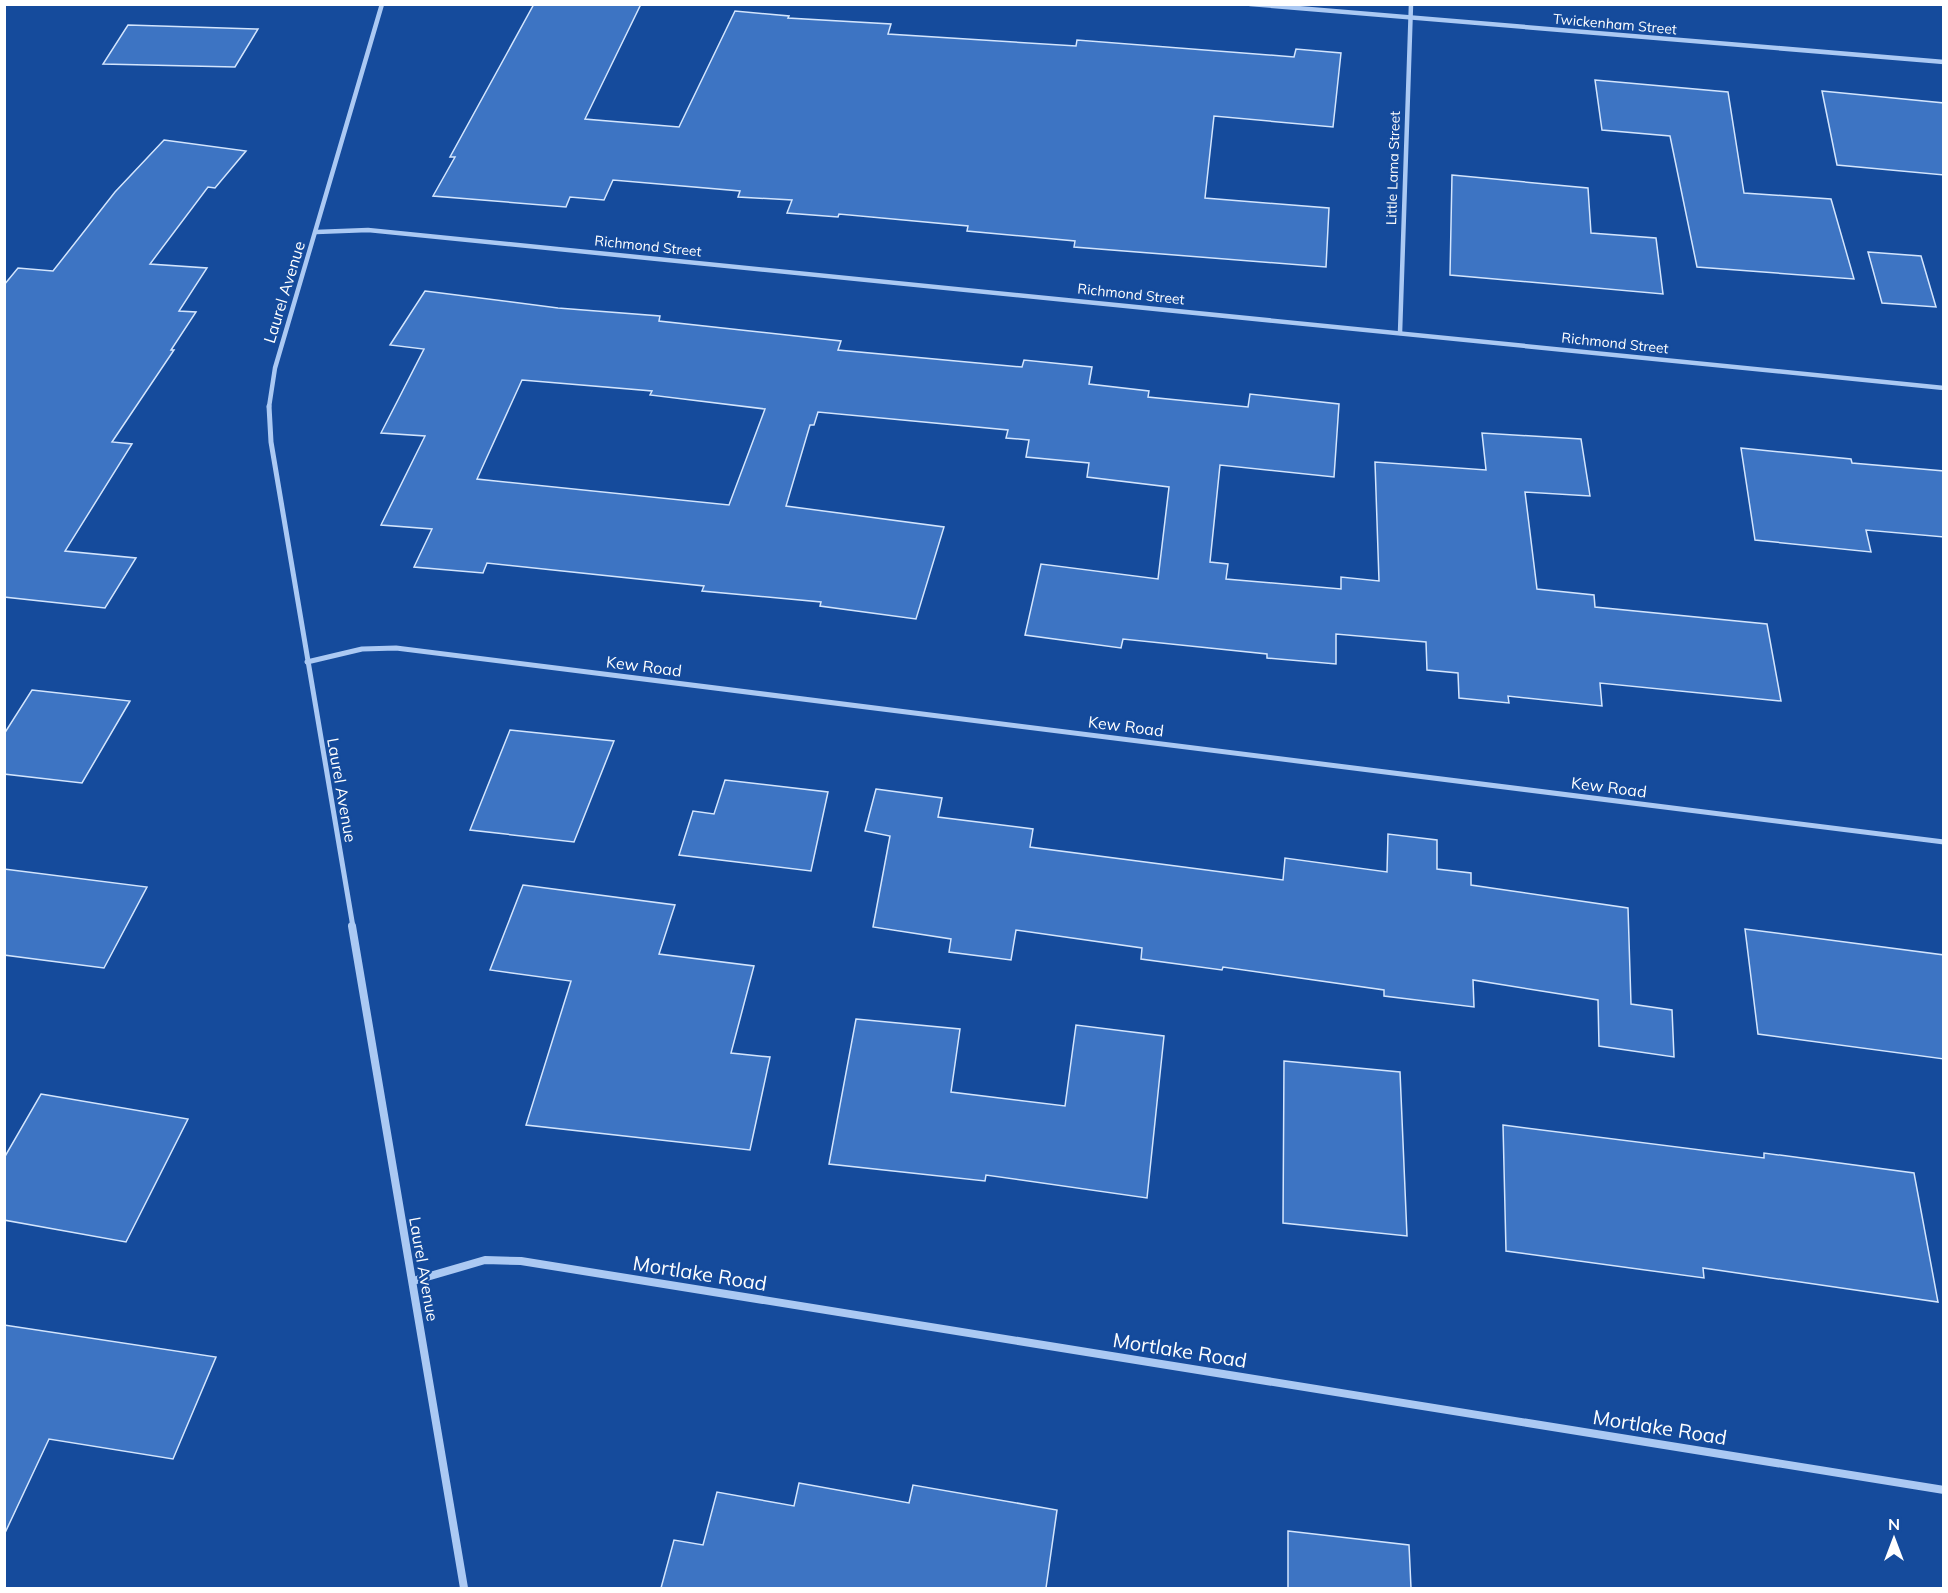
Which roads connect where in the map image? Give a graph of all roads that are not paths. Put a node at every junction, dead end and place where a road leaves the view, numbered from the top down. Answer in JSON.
{"nodes":[{"id":1,"x":382,"y":4,"type":"edge"},
{"id":2,"x":1250,"y":4,"type":"edge"},
{"id":3,"x":1411,"y":4,"type":"edge"},
{"id":4,"x":1411,"y":18,"type":"junction"},
{"id":5,"x":1944,"y":62,"type":"edge"},
{"id":6,"x":316,"y":232,"type":"junction"},
{"id":7,"x":1400,"y":333,"type":"junction"},
{"id":8,"x":1944,"y":388,"type":"edge"},
{"id":9,"x":307,"y":662,"type":"junction"},
{"id":10,"x":1944,"y":843,"type":"edge"},
{"id":11,"x":413,"y":1281,"type":"junction"},
{"id":12,"x":1944,"y":1490,"type":"edge"},
{"id":13,"x":464,"y":1588,"type":"edge"}],
"edges":[{"from":1,"to":6,"type":"street","name":"Laurel Avenue"},
{"from":2,"to":4,"type":"street","name":"Twickenham Street"},
{"from":3,"to":4,"type":"street","name":"Little Lama Street"},
{"from":4,"to":5,"type":"street","name":"Twickenham Street"},
{"from":4,"to":7,"type":"street","name":"Little Lama Street"},
{"from":6,"to":7,"type":"street","name":"Richmond Street"},
{"from":6,"to":9,"type":"street","name":"Laurel Avenue"},
{"from":7,"to":8,"type":"street","name":"Richmond Street"},
{"from":9,"to":10,"type":"street","name":"Kew Road"},
{"from":9,"to":11,"type":"street","name":"Laurel Avenue"},
{"from":11,"to":12,"type":"street","name":"Mortlake Road"},
{"from":11,"to":13,"type":"street","name":"Laurel Avenue"}]}
